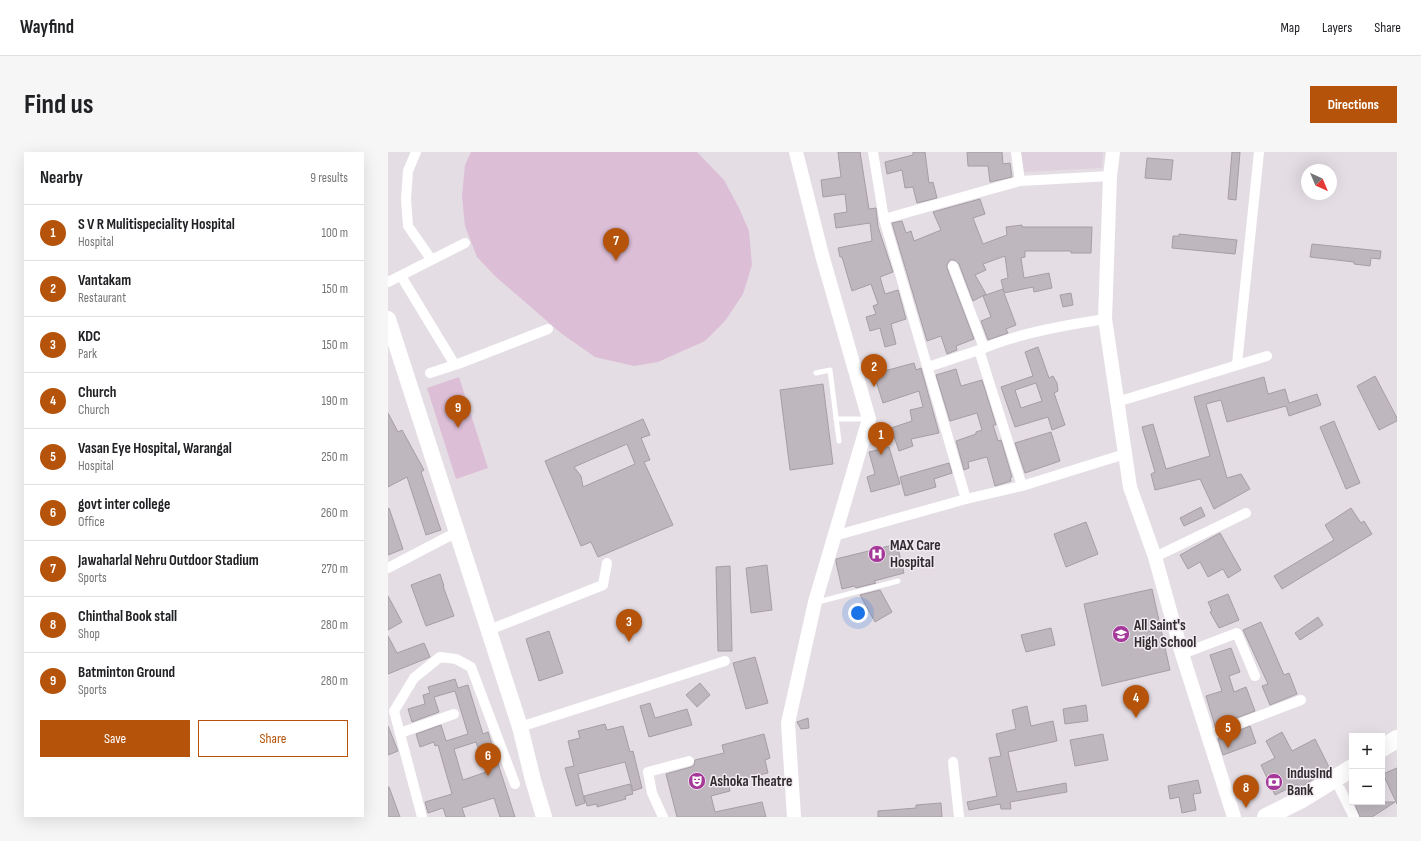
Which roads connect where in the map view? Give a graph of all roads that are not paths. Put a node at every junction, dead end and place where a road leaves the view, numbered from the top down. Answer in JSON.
{"nodes":[{"id":1,"x":416,"y":152,"type":"edge"},
{"id":2,"x":796,"y":152,"type":"edge"},
{"id":3,"x":873,"y":152,"type":"edge"},
{"id":4,"x":1016,"y":152,"type":"edge"},
{"id":5,"x":1113,"y":152,"type":"edge"},
{"id":6,"x":1259,"y":152,"type":"edge"},
{"id":7,"x":1110,"y":176,"type":"junction"},
{"id":8,"x":1020,"y":181,"type":"junction"},
{"id":9,"x":884,"y":219,"type":"junction"},
{"id":10,"x":466,"y":243,"type":"dead end"},
{"id":11,"x":431,"y":259,"type":"junction"},
{"id":12,"x":953,"y":266,"type":"dead end"},
{"id":13,"x":401,"y":276,"type":"junction"},
{"id":14,"x":388,"y":282,"type":"edge"},
{"id":15,"x":388,"y":319,"type":"edge"},
{"id":16,"x":1104,"y":319,"type":"junction"},
{"id":17,"x":548,"y":328,"type":"dead end"},
{"id":18,"x":982,"y":349,"type":"junction"},
{"id":19,"x":1267,"y":356,"type":"dead end"},
{"id":20,"x":1237,"y":364,"type":"junction"},
{"id":21,"x":455,"y":365,"type":"junction"},
{"id":22,"x":928,"y":367,"type":"junction"},
{"id":23,"x":430,"y":373,"type":"dead end"},
{"id":24,"x":816,"y":373,"type":"dead end"},
{"id":25,"x":1117,"y":402,"type":"junction"},
{"id":26,"x":836,"y":419,"type":"junction"},
{"id":27,"x":869,"y":419,"type":"junction"},
{"id":28,"x":839,"y":440,"type":"dead end"},
{"id":29,"x":1125,"y":454,"type":"junction"},
{"id":30,"x":1022,"y":486,"type":"junction"},
{"id":31,"x":966,"y":499,"type":"junction"},
{"id":32,"x":1246,"y":513,"type":"dead end"},
{"id":33,"x":457,"y":532,"type":"junction"},
{"id":34,"x":834,"y":536,"type":"junction"},
{"id":35,"x":1155,"y":557,"type":"junction"},
{"id":36,"x":607,"y":563,"type":"dead end"},
{"id":37,"x":388,"y":568,"type":"edge"},
{"id":38,"x":898,"y":581,"type":"dead end"},
{"id":39,"x":815,"y":602,"type":"junction"},
{"id":40,"x":489,"y":630,"type":"junction"},
{"id":41,"x":1182,"y":654,"type":"junction"},
{"id":42,"x":725,"y":661,"type":"dead end"},
{"id":43,"x":1255,"y":676,"type":"dead end"},
{"id":44,"x":1301,"y":700,"type":"dead end"},
{"id":45,"x":454,"y":714,"type":"dead end"},
{"id":46,"x":520,"y":726,"type":"junction"},
{"id":47,"x":400,"y":733,"type":"junction"},
{"id":48,"x":1208,"y":736,"type":"junction"},
{"id":49,"x":1397,"y":739,"type":"edge"},
{"id":50,"x":1385,"y":746,"type":"edge"},
{"id":51,"x":1397,"y":752,"type":"edge"},
{"id":52,"x":689,"y":760,"type":"dead end"},
{"id":53,"x":1385,"y":760,"type":"edge"},
{"id":54,"x":953,"y":762,"type":"dead end"},
{"id":55,"x":1350,"y":769,"type":"edge"},
{"id":56,"x":515,"y":784,"type":"dead end"},
{"id":57,"x":1346,"y":785,"type":"edge"},
{"id":58,"x":422,"y":817,"type":"edge"},
{"id":59,"x":544,"y":817,"type":"edge"},
{"id":60,"x":556,"y":817,"type":"edge"},
{"id":61,"x":663,"y":817,"type":"edge"},
{"id":62,"x":794,"y":817,"type":"edge"},
{"id":63,"x":960,"y":817,"type":"edge"},
{"id":64,"x":1234,"y":817,"type":"edge"},
{"id":65,"x":1266,"y":817,"type":"edge"},
{"id":66,"x":1292,"y":817,"type":"edge"},
{"id":67,"x":1354,"y":817,"type":"edge"}],
"edges":[{"from":1,"to":11,"type":"street"},
{"from":2,"to":27,"type":"street"},
{"from":3,"to":9,"type":"street"},
{"from":4,"to":8,"type":"street"},
{"from":5,"to":7,"type":"street"},
{"from":6,"to":20,"type":"street"},
{"from":7,"to":8,"type":"street"},
{"from":7,"to":16,"type":"street"},
{"from":8,"to":9,"type":"street"},
{"from":9,"to":22,"type":"street"},
{"from":10,"to":11,"type":"street"},
{"from":11,"to":13,"type":"street"},
{"from":12,"to":18,"type":"street"},
{"from":13,"to":14,"type":"street"},
{"from":13,"to":21,"type":"street"},
{"from":15,"to":33,"type":"main road"},
{"from":16,"to":18,"type":"street"},
{"from":16,"to":25,"type":"street"},
{"from":17,"to":21,"type":"street"},
{"from":18,"to":22,"type":"street"},
{"from":18,"to":30,"type":"street"},
{"from":19,"to":20,"type":"street"},
{"from":20,"to":25,"type":"street"},
{"from":21,"to":23,"type":"street"},
{"from":22,"to":31,"type":"street"},
{"from":24,"to":26,"type":"lane"},
{"from":25,"to":29,"type":"street"},
{"from":26,"to":27,"type":"lane"},
{"from":26,"to":28,"type":"lane"},
{"from":27,"to":34,"type":"street"},
{"from":29,"to":30,"type":"street"},
{"from":29,"to":35,"type":"street"},
{"from":30,"to":31,"type":"street"},
{"from":31,"to":34,"type":"street"},
{"from":32,"to":35,"type":"street"},
{"from":33,"to":37,"type":"street"},
{"from":33,"to":40,"type":"main road"},
{"from":34,"to":39,"type":"street"},
{"from":35,"to":41,"type":"street"},
{"from":36,"to":40,"type":"street"},
{"from":38,"to":39,"type":"lane"},
{"from":39,"to":62,"type":"street"},
{"from":40,"to":46,"type":"main road"},
{"from":41,"to":43,"type":"street"},
{"from":41,"to":48,"type":"street"},
{"from":42,"to":46,"type":"street"},
{"from":44,"to":48,"type":"street"},
{"from":45,"to":47,"type":"street"},
{"from":46,"to":59,"type":"main road"},
{"from":46,"to":60,"type":"main road"},
{"from":47,"to":56,"type":"street"},
{"from":47,"to":58,"type":"street"},
{"from":48,"to":64,"type":"street"},
{"from":49,"to":50,"type":"highway"},
{"from":51,"to":53,"type":"highway"},
{"from":52,"to":61,"type":"street"},
{"from":54,"to":63,"type":"street"},
{"from":55,"to":65,"type":"highway"},
{"from":57,"to":66,"type":"highway"},
{"from":57,"to":67,"type":"street"}]}
